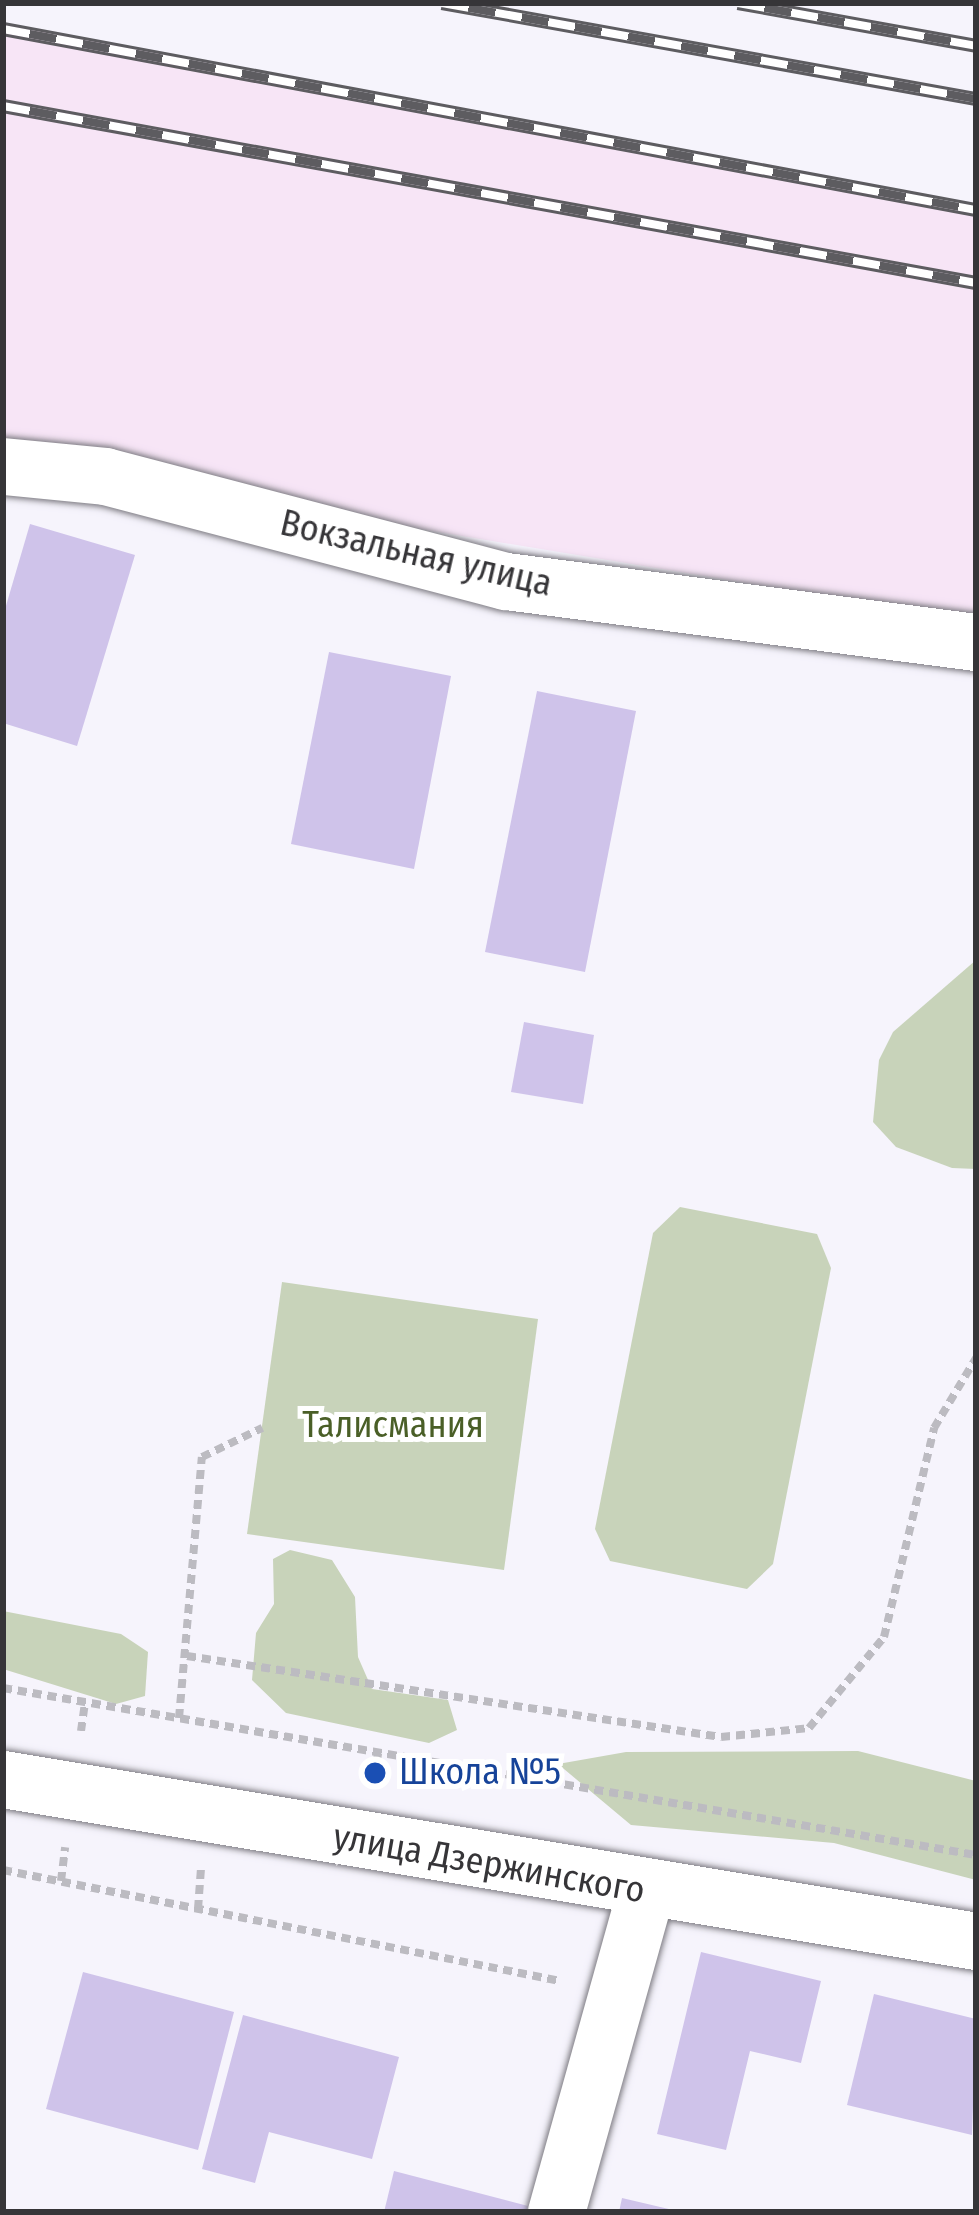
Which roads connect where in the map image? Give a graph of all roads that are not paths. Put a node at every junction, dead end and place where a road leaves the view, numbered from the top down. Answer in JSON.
{"nodes":[{"id":1,"x":3,"y":466,"type":"edge"},
{"id":2,"x":976,"y":642,"type":"edge"},
{"id":3,"x":3,"y":1780,"type":"edge"},
{"id":4,"x":646,"y":1890,"type":"junction"},
{"id":5,"x":976,"y":1941,"type":"edge"},
{"id":6,"x":556,"y":2212,"type":"edge"}],
"edges":[{"from":1,"to":2,"type":"street","name":"Вокзальная улица"},
{"from":3,"to":4,"type":"street","name":"улица Дзержинского"},
{"from":4,"to":5,"type":"street","name":"улица Дзержинского"},
{"from":4,"to":6,"type":"street"}]}
